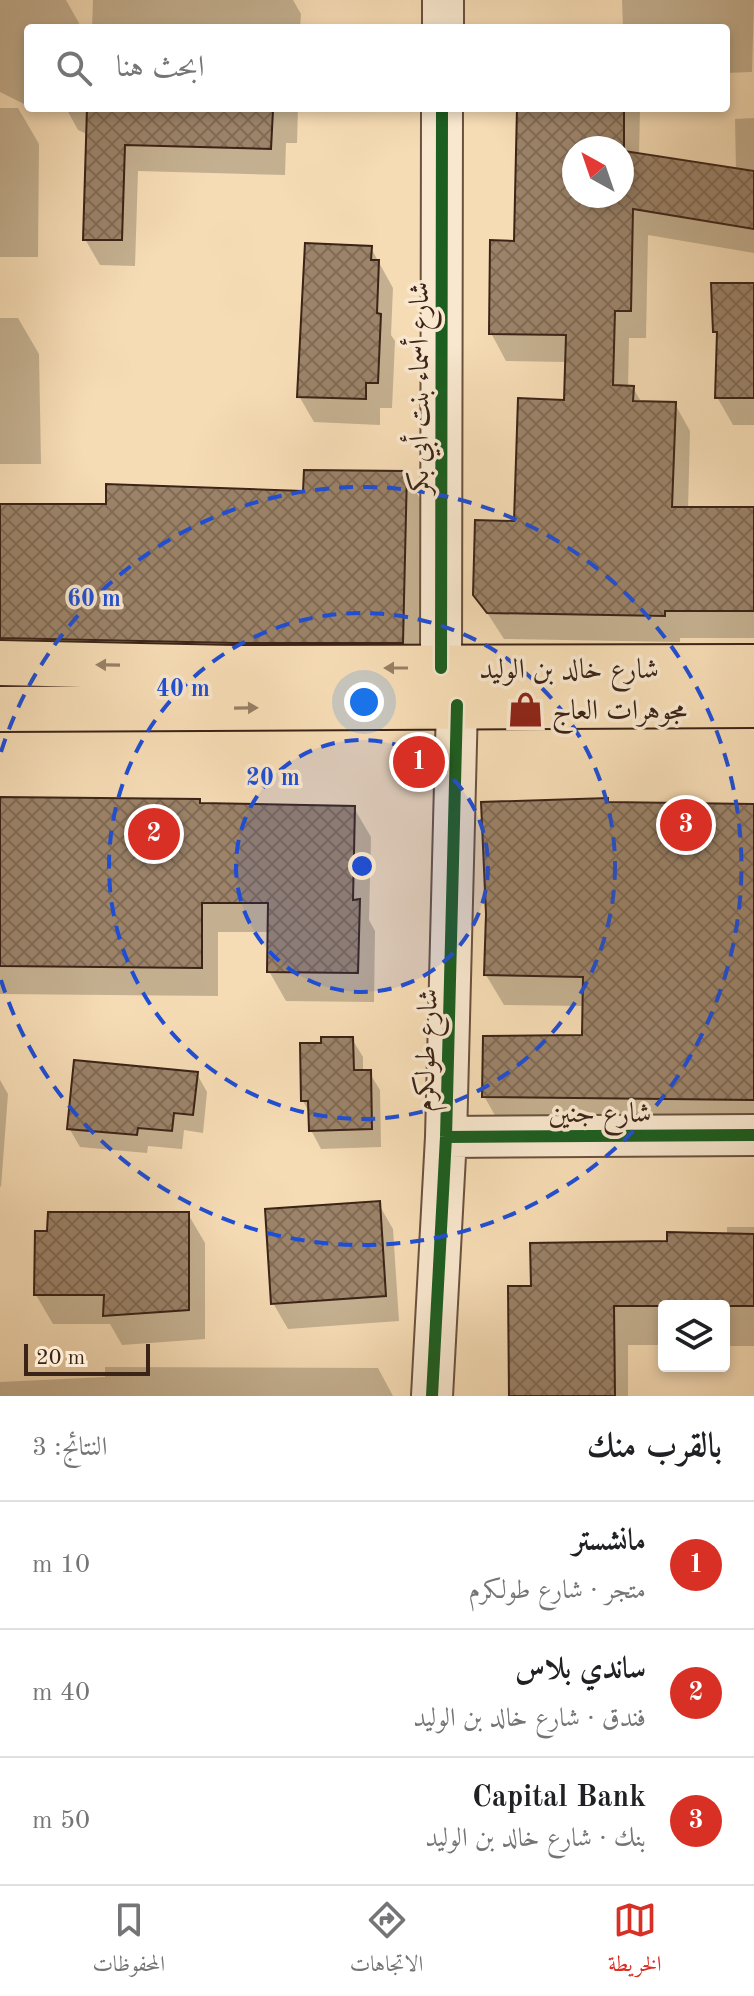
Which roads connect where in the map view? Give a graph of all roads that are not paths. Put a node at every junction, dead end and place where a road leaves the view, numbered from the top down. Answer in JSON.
{"nodes":[{"id":1,"x":443,"y":0,"type":"edge"},
{"id":2,"x":443,"y":24,"type":"edge"},
{"id":3,"x":442,"y":112,"type":"edge"},
{"id":4,"x":0,"y":663,"type":"edge"},
{"id":5,"x":754,"y":667,"type":"edge"},
{"id":6,"x":449,"y":687,"type":"junction"},
{"id":7,"x":754,"y":705,"type":"edge"},
{"id":8,"x":0,"y":709,"type":"edge"},
{"id":9,"x":754,"y":1135,"type":"edge"},
{"id":10,"x":446,"y":1137,"type":"junction"},
{"id":11,"x":432,"y":1396,"type":"edge"}],
"edges":[{"from":1,"to":2,"type":"street"},
{"from":3,"to":6,"type":"street","name":"شارع أسماء بنت أبي بكر"},
{"from":6,"to":4,"type":"main road","name":"شارع خالد بن الوليد","one_way":true},
{"from":5,"to":6,"type":"main road","name":"شارع خالد بن الوليد"},
{"from":6,"to":7,"type":"main road","name":"شارع خالد بن الوليد"},
{"from":8,"to":6,"type":"main road","name":"شارع خالد بن الوليد","one_way":true},
{"from":6,"to":10,"type":"street","name":"شارع طولكرم"},
{"from":9,"to":10,"type":"street","name":"شارع جنين"},
{"from":10,"to":11,"type":"street","name":"شارع طولكرم"}]}
